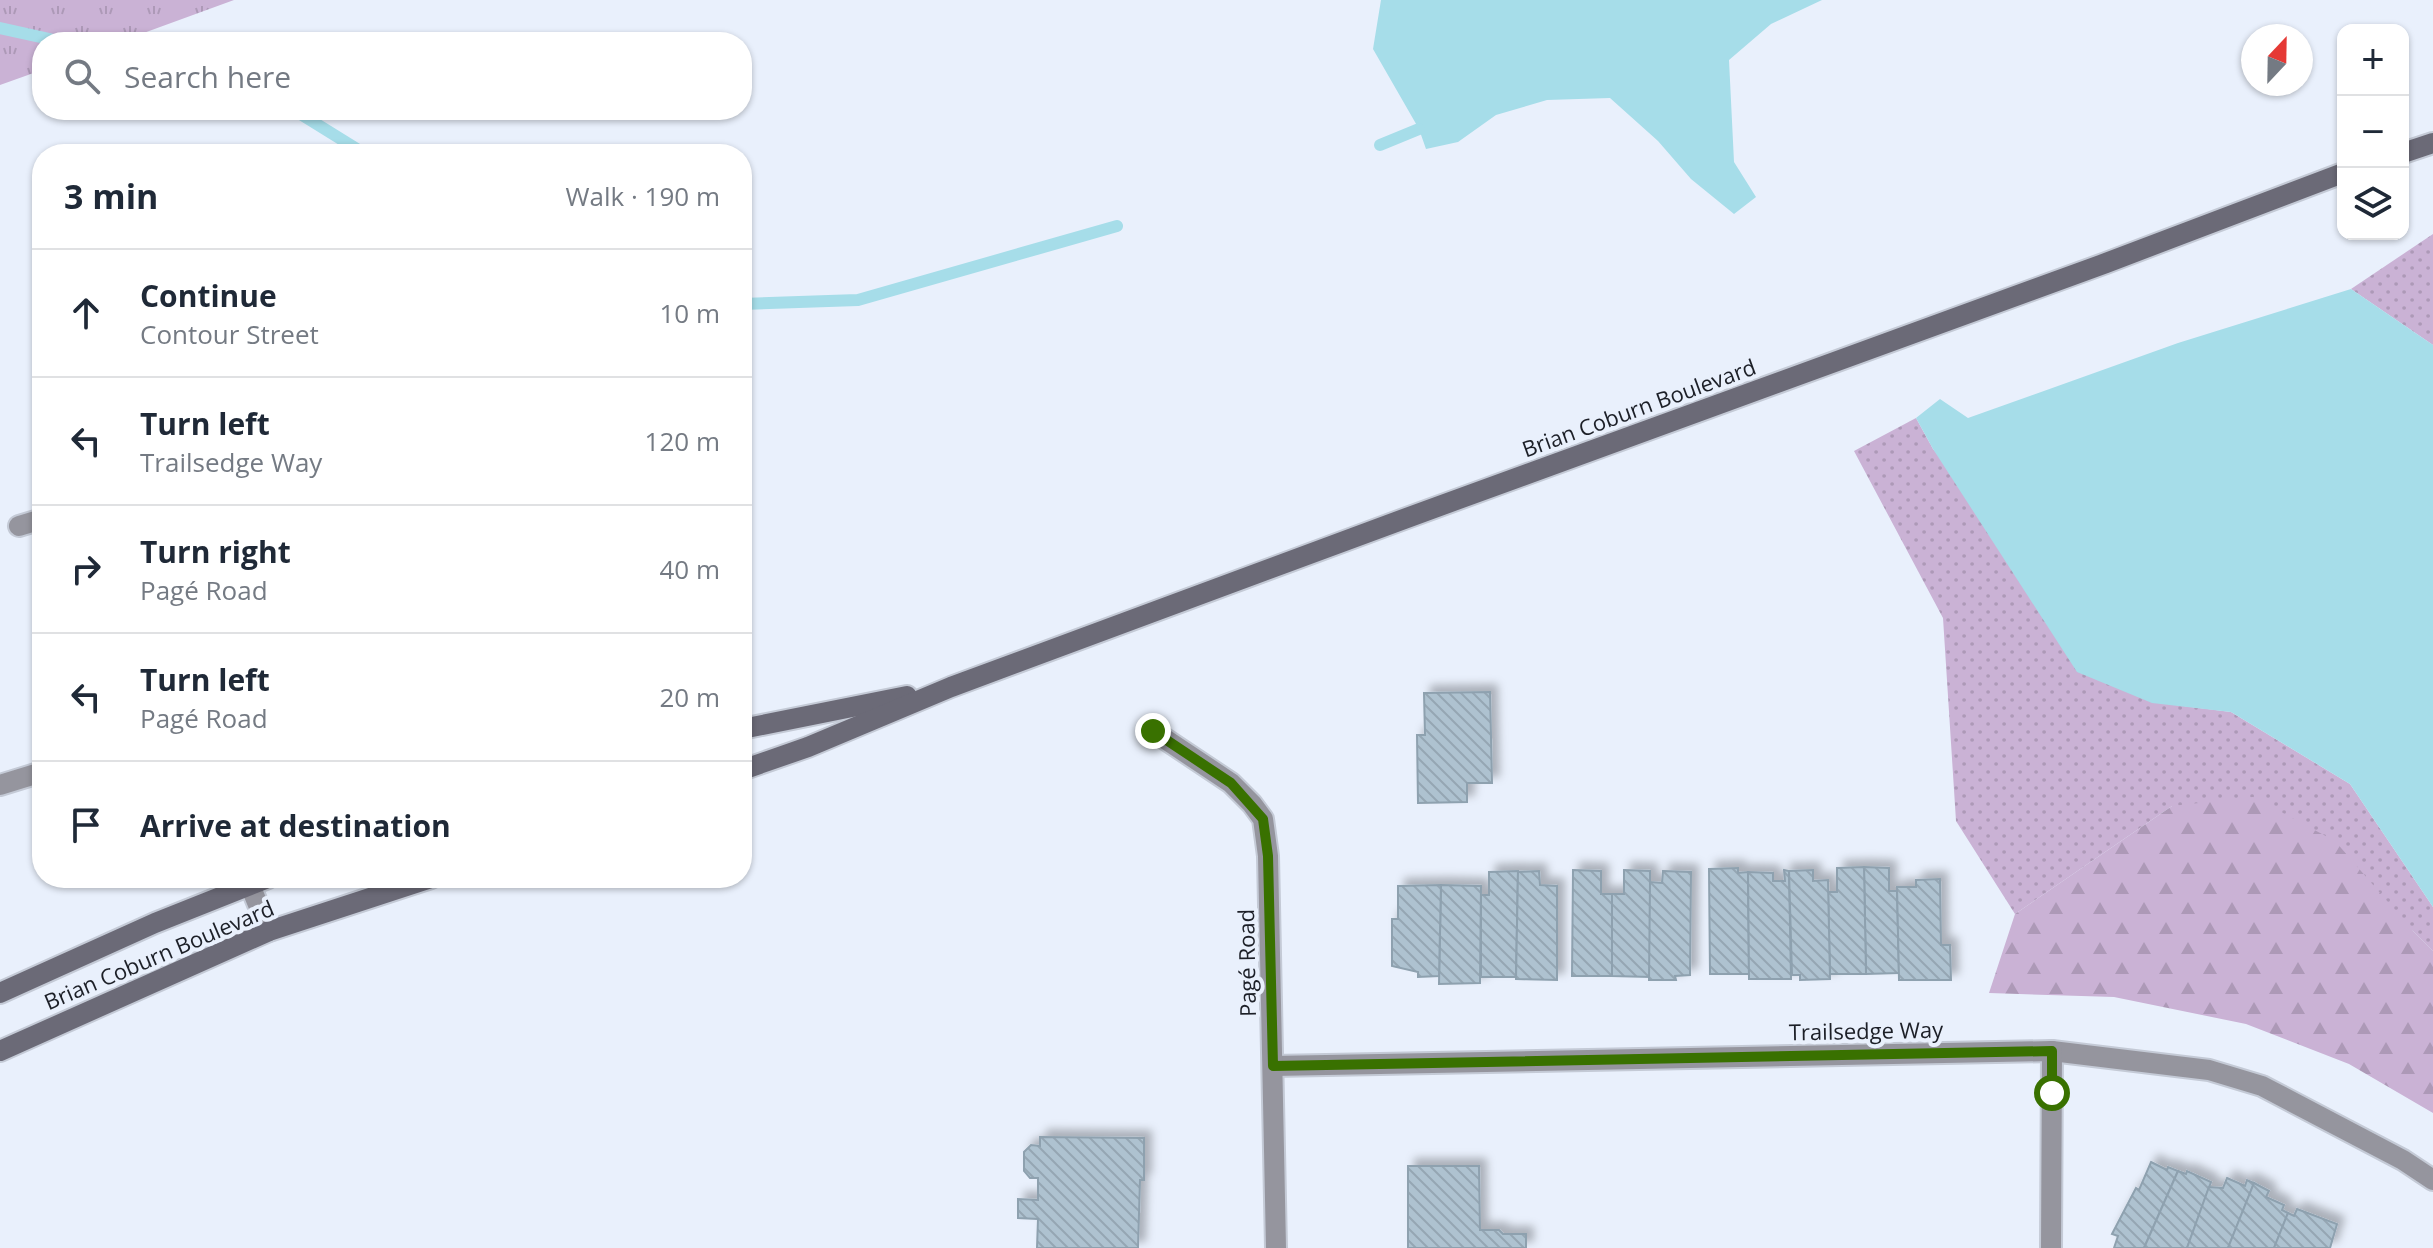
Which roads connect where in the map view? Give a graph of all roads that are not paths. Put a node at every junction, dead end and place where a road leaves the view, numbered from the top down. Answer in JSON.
{"nodes":[{"id":1,"x":2433,"y":143,"type":"edge"},
{"id":2,"x":2409,"y":151,"type":"edge"},
{"id":3,"x":2337,"y":175,"type":"edge"},
{"id":4,"x":32,"y":522,"type":"edge"},
{"id":5,"x":19,"y":526,"type":"dead end"},
{"id":6,"x":951,"y":687,"type":"junction"},
{"id":7,"x":752,"y":727,"type":"edge"},
{"id":8,"x":1153,"y":731,"type":"dead end"},
{"id":9,"x":752,"y":767,"type":"edge"},
{"id":10,"x":32,"y":775,"type":"edge"},
{"id":11,"x":0,"y":785,"type":"edge"},
{"id":12,"x":236,"y":888,"type":"edge"},
{"id":13,"x":257,"y":888,"type":"edge"},
{"id":14,"x":400,"y":888,"type":"edge"},
{"id":15,"x":269,"y":931,"type":"junction"},
{"id":16,"x":0,"y":993,"type":"edge"},
{"id":17,"x":0,"y":1051,"type":"edge"},
{"id":18,"x":2052,"y":1051,"type":"junction"},
{"id":19,"x":1273,"y":1066,"type":"junction"},
{"id":20,"x":2433,"y":1180,"type":"edge"},
{"id":21,"x":1276,"y":1248,"type":"edge"},
{"id":22,"x":2051,"y":1248,"type":"edge"}],
"edges":[{"from":1,"to":2,"type":"main road"},
{"from":3,"to":6,"type":"main road","name":"Brian Coburn Boulevard"},
{"from":4,"to":5,"type":"street"},
{"from":6,"to":7,"type":"main road","name":"Brian Coburn Boulevard"},
{"from":6,"to":9,"type":"main road","name":"Brian Coburn Boulevard"},
{"from":8,"to":19,"type":"street","name":"Pagé Road"},
{"from":10,"to":11,"type":"street"},
{"from":12,"to":16,"type":"main road","name":"Brian Coburn Boulevard"},
{"from":13,"to":15,"type":"street"},
{"from":14,"to":15,"type":"main road","name":"Brian Coburn Boulevard"},
{"from":15,"to":17,"type":"main road","name":"Brian Coburn Boulevard"},
{"from":18,"to":19,"type":"street","name":"Trailsedge Way"},
{"from":18,"to":20,"type":"street","name":"Trailsedge Way"},
{"from":18,"to":22,"type":"street"},
{"from":19,"to":21,"type":"street","name":"Pagé Road"}]}
